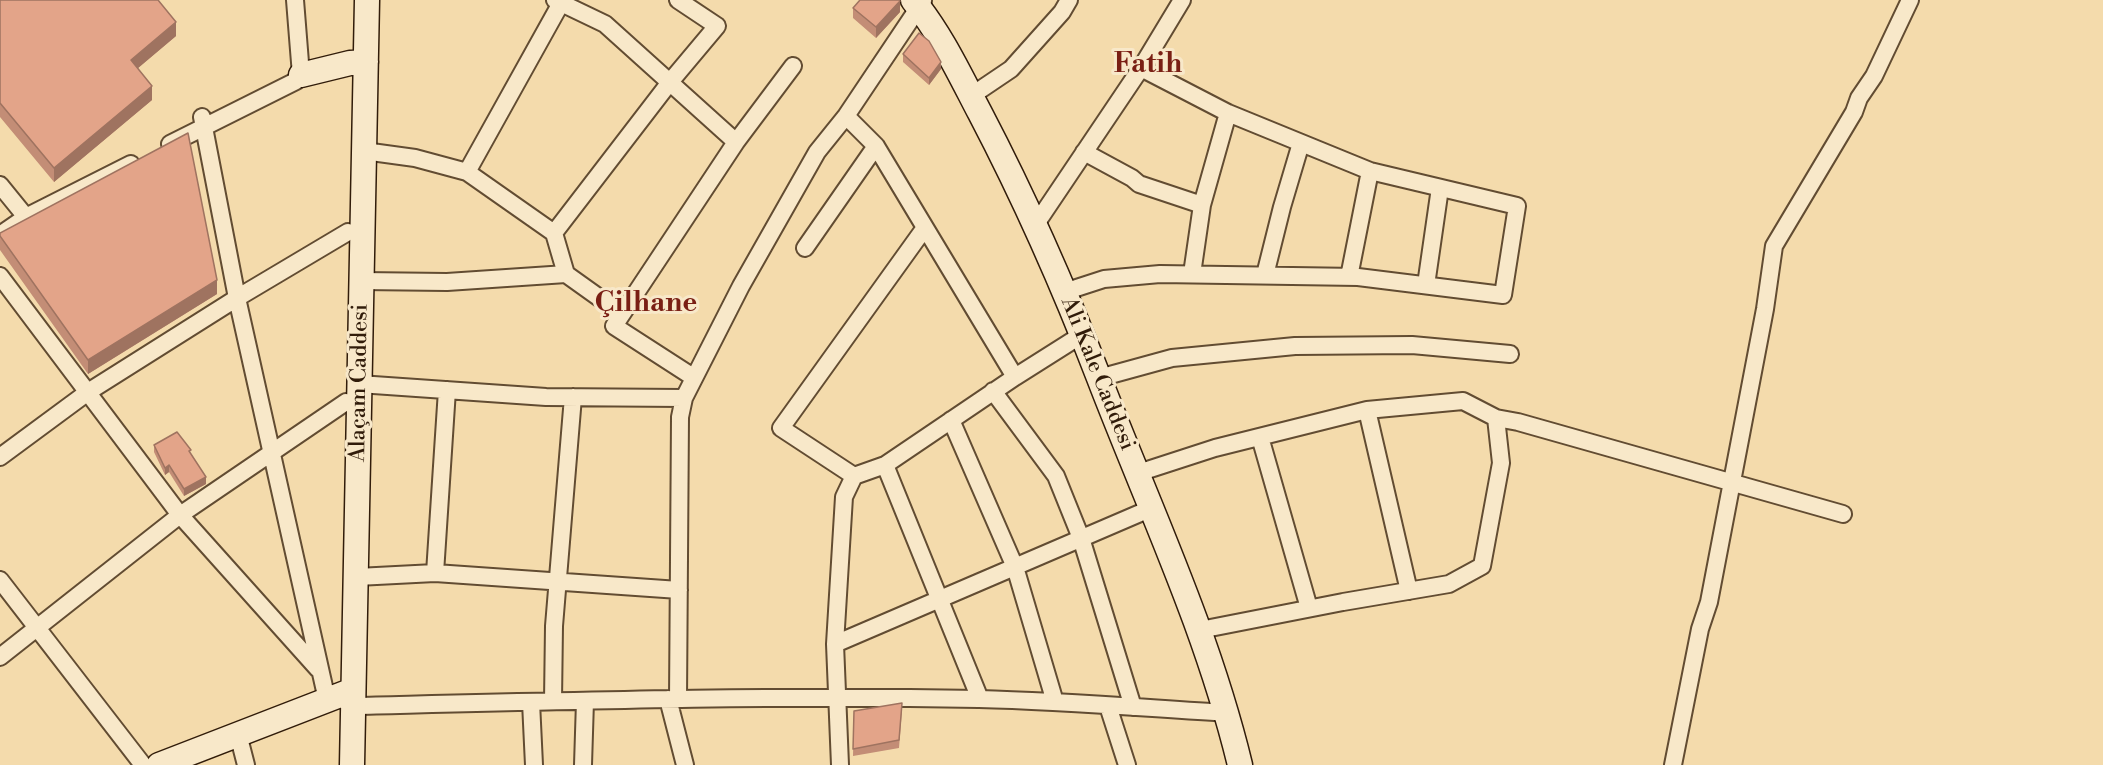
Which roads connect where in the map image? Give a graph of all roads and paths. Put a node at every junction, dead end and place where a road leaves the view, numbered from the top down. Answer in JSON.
{"nodes":[{"id":1,"x":295,"y":0,"type":"edge"},
{"id":2,"x":352,"y":0,"type":"edge"},
{"id":3,"x":367,"y":0,"type":"edge"},
{"id":4,"x":678,"y":0,"type":"edge"},
{"id":5,"x":1069,"y":0,"type":"edge"},
{"id":6,"x":1182,"y":0,"type":"edge"},
{"id":7,"x":1910,"y":0,"type":"edge"},
{"id":8,"x":558,"y":1,"type":"edge"},
{"id":9,"x":918,"y":2,"type":"edge"},
{"id":10,"x":358,"y":63,"type":"junction"},
{"id":11,"x":793,"y":66,"type":"dead end"},
{"id":12,"x":1141,"y":68,"type":"junction"},
{"id":13,"x":301,"y":75,"type":"junction"},
{"id":14,"x":670,"y":81,"type":"junction"},
{"id":15,"x":971,"y":96,"type":"junction"},
{"id":16,"x":1228,"y":113,"type":"junction"},
{"id":17,"x":846,"y":116,"type":"junction"},
{"id":18,"x":203,"y":122,"type":"junction"},
{"id":19,"x":736,"y":142,"type":"junction"},
{"id":20,"x":1301,"y":143,"type":"junction"},
{"id":21,"x":876,"y":146,"type":"junction"},
{"id":22,"x":363,"y":151,"type":"junction"},
{"id":23,"x":1084,"y":153,"type":"junction"},
{"id":24,"x":1370,"y":171,"type":"junction"},
{"id":25,"x":467,"y":172,"type":"junction"},
{"id":26,"x":0,"y":185,"type":"edge"},
{"id":27,"x":1440,"y":188,"type":"junction"},
{"id":28,"x":1202,"y":205,"type":"junction"},
{"id":29,"x":26,"y":217,"type":"junction"},
{"id":30,"x":1036,"y":224,"type":"junction"},
{"id":31,"x":924,"y":229,"type":"junction"},
{"id":32,"x":348,"y":232,"type":"junction"},
{"id":33,"x":554,"y":233,"type":"junction"},
{"id":34,"x":0,"y":235,"type":"edge"},
{"id":35,"x":805,"y":248,"type":"dead end"},
{"id":36,"x":566,"y":274,"type":"junction"},
{"id":37,"x":1192,"y":274,"type":"junction"},
{"id":38,"x":1265,"y":275,"type":"junction"},
{"id":39,"x":0,"y":276,"type":"edge"},
{"id":40,"x":1349,"y":277,"type":"junction"},
{"id":41,"x":361,"y":281,"type":"junction"},
{"id":42,"x":1426,"y":285,"type":"junction"},
{"id":43,"x":1064,"y":292,"type":"junction"},
{"id":44,"x":237,"y":298,"type":"junction"},
{"id":45,"x":622,"y":314,"type":"junction"},
{"id":46,"x":1083,"y":334,"type":"junction"},
{"id":47,"x":1510,"y":354,"type":"dead end"},
{"id":48,"x":693,"y":377,"type":"junction"},
{"id":49,"x":1015,"y":377,"type":"junction"},
{"id":50,"x":1099,"y":378,"type":"junction"},
{"id":51,"x":447,"y":390,"type":"junction"},
{"id":52,"x":993,"y":391,"type":"junction"},
{"id":53,"x":87,"y":392,"type":"junction"},
{"id":54,"x":353,"y":393,"type":"junction"},
{"id":55,"x":573,"y":397,"type":"junction"},
{"id":56,"x":684,"y":398,"type":"junction"},
{"id":57,"x":1367,"y":410,"type":"junction"},
{"id":58,"x":1496,"y":418,"type":"junction"},
{"id":59,"x":951,"y":420,"type":"junction"},
{"id":60,"x":1260,"y":437,"type":"junction"},
{"id":61,"x":272,"y":452,"type":"junction"},
{"id":62,"x":0,"y":457,"type":"edge"},
{"id":63,"x":885,"y":465,"type":"junction"},
{"id":64,"x":1138,"y":474,"type":"junction"},
{"id":65,"x":854,"y":476,"type":"junction"},
{"id":66,"x":1731,"y":482,"type":"junction"},
{"id":67,"x":1152,"y":508,"type":"junction"},
{"id":68,"x":1843,"y":513,"type":"dead end"},
{"id":69,"x":180,"y":515,"type":"junction"},
{"id":70,"x":1081,"y":538,"type":"junction"},
{"id":71,"x":1015,"y":567,"type":"junction"},
{"id":72,"x":435,"y":573,"type":"junction"},
{"id":73,"x":357,"y":577,"type":"junction"},
{"id":74,"x":0,"y":580,"type":"edge"},
{"id":75,"x":557,"y":580,"type":"junction"},
{"id":76,"x":679,"y":590,"type":"junction"},
{"id":77,"x":1409,"y":591,"type":"junction"},
{"id":78,"x":940,"y":599,"type":"junction"},
{"id":79,"x":1309,"y":609,"type":"junction"},
{"id":80,"x":38,"y":628,"type":"junction"},
{"id":81,"x":1200,"y":630,"type":"junction"},
{"id":82,"x":835,"y":644,"type":"junction"},
{"id":83,"x":0,"y":657,"type":"edge"},
{"id":84,"x":321,"y":671,"type":"junction"},
{"id":85,"x":343,"y":698,"type":"junction"},
{"id":86,"x":673,"y":699,"type":"junction"},
{"id":87,"x":836,"y":699,"type":"junction"},
{"id":88,"x":980,"y":699,"type":"junction"},
{"id":89,"x":585,"y":700,"type":"junction"},
{"id":90,"x":553,"y":701,"type":"junction"},
{"id":91,"x":531,"y":702,"type":"junction"},
{"id":92,"x":1055,"y":702,"type":"junction"},
{"id":93,"x":1108,"y":706,"type":"junction"},
{"id":94,"x":1133,"y":707,"type":"junction"},
{"id":95,"x":1228,"y":713,"type":"junction"},
{"id":96,"x":238,"y":734,"type":"junction"},
{"id":97,"x":143,"y":765,"type":"edge"},
{"id":98,"x":159,"y":765,"type":"edge"},
{"id":99,"x":246,"y":765,"type":"edge"},
{"id":100,"x":352,"y":765,"type":"edge"},
{"id":101,"x":534,"y":765,"type":"edge"},
{"id":102,"x":583,"y":765,"type":"edge"},
{"id":103,"x":685,"y":765,"type":"edge"},
{"id":104,"x":840,"y":765,"type":"edge"},
{"id":105,"x":1127,"y":765,"type":"edge"},
{"id":106,"x":1240,"y":765,"type":"edge"},
{"id":107,"x":1673,"y":765,"type":"edge"}],
"edges":[{"from":1,"to":13,"type":"street"},
{"from":2,"to":10,"type":"main road","name":"Alaçam Caddesi"},
{"from":3,"to":10,"type":"main road","name":"Alaçam Caddesi"},
{"from":4,"to":14,"type":"street"},
{"from":5,"to":15,"type":"street"},
{"from":6,"to":12,"type":"street"},
{"from":7,"to":66,"type":"street"},
{"from":8,"to":14,"type":"street"},
{"from":8,"to":25,"type":"street"},
{"from":9,"to":15,"type":"main road","name":"Ali Kale Caddesi"},
{"from":9,"to":17,"type":"street"},
{"from":10,"to":13,"type":"main road"},
{"from":10,"to":22,"type":"main road","name":"Alaçam Caddesi"},
{"from":10,"to":32,"type":"main road","name":"Alaçam Caddesi"},
{"from":11,"to":19,"type":"street"},
{"from":12,"to":16,"type":"street"},
{"from":12,"to":23,"type":"street"},
{"from":13,"to":18,"type":"street"},
{"from":14,"to":19,"type":"street"},
{"from":14,"to":33,"type":"street"},
{"from":15,"to":30,"type":"main road","name":"Ali Kale Caddesi"},
{"from":16,"to":20,"type":"street"},
{"from":16,"to":28,"type":"street"},
{"from":17,"to":21,"type":"street"},
{"from":17,"to":48,"type":"street"},
{"from":18,"to":29,"type":"street"},
{"from":18,"to":44,"type":"street"},
{"from":19,"to":45,"type":"street"},
{"from":20,"to":24,"type":"street"},
{"from":20,"to":38,"type":"street"},
{"from":21,"to":31,"type":"street"},
{"from":21,"to":35,"type":"street"},
{"from":22,"to":25,"type":"street"},
{"from":22,"to":41,"type":"main road","name":"Alaçam Caddesi"},
{"from":23,"to":28,"type":"street"},
{"from":23,"to":30,"type":"street"},
{"from":24,"to":27,"type":"street"},
{"from":24,"to":40,"type":"street"},
{"from":25,"to":33,"type":"street"},
{"from":26,"to":29,"type":"street"},
{"from":27,"to":42,"type":"street"},
{"from":27,"to":42,"type":"street"},
{"from":28,"to":37,"type":"street"},
{"from":29,"to":34,"type":"street"},
{"from":30,"to":43,"type":"main road","name":"Ali Kale Caddesi"},
{"from":31,"to":49,"type":"street"},
{"from":31,"to":65,"type":"street"},
{"from":32,"to":44,"type":"street"},
{"from":32,"to":54,"type":"main road","name":"Alaçam Caddesi"},
{"from":33,"to":36,"type":"street"},
{"from":36,"to":41,"type":"street"},
{"from":36,"to":45,"type":"street"},
{"from":37,"to":38,"type":"street"},
{"from":37,"to":43,"type":"street"},
{"from":38,"to":40,"type":"street"},
{"from":39,"to":53,"type":"street"},
{"from":40,"to":42,"type":"street"},
{"from":41,"to":54,"type":"main road","name":"Alaçam Caddesi"},
{"from":43,"to":46,"type":"main road","name":"Ali Kale Caddesi"},
{"from":44,"to":53,"type":"street"},
{"from":44,"to":61,"type":"street"},
{"from":45,"to":48,"type":"street"},
{"from":46,"to":49,"type":"street"},
{"from":46,"to":50,"type":"main road","name":"Ali Kale Caddesi"},
{"from":47,"to":50,"type":"street"},
{"from":48,"to":56,"type":"street"},
{"from":49,"to":52,"type":"street"},
{"from":50,"to":64,"type":"main road","name":"Ali Kale Caddesi"},
{"from":51,"to":54,"type":"street"},
{"from":51,"to":55,"type":"street"},
{"from":51,"to":72,"type":"street"},
{"from":52,"to":59,"type":"street"},
{"from":52,"to":70,"type":"street"},
{"from":53,"to":62,"type":"street"},
{"from":53,"to":69,"type":"street"},
{"from":54,"to":61,"type":"street"},
{"from":54,"to":73,"type":"main road","name":"Alaçam Caddesi"},
{"from":54,"to":85,"type":"main road","name":"Alaçam Caddesi"},
{"from":55,"to":56,"type":"street"},
{"from":55,"to":75,"type":"street"},
{"from":56,"to":76,"type":"street"},
{"from":57,"to":58,"type":"street"},
{"from":57,"to":60,"type":"street"},
{"from":57,"to":77,"type":"street"},
{"from":58,"to":66,"type":"street"},
{"from":58,"to":77,"type":"street"},
{"from":59,"to":63,"type":"street"},
{"from":59,"to":71,"type":"street"},
{"from":60,"to":64,"type":"street"},
{"from":60,"to":79,"type":"street"},
{"from":61,"to":69,"type":"street"},
{"from":61,"to":84,"type":"street"},
{"from":63,"to":65,"type":"street"},
{"from":63,"to":78,"type":"street"},
{"from":64,"to":67,"type":"main road","name":"Ali Kale Caddesi"},
{"from":65,"to":82,"type":"street"},
{"from":66,"to":68,"type":"street"},
{"from":66,"to":107,"type":"street"},
{"from":67,"to":70,"type":"street"},
{"from":67,"to":81,"type":"main road","name":"Ali Kale Caddesi"},
{"from":69,"to":80,"type":"street"},
{"from":69,"to":84,"type":"street"},
{"from":70,"to":71,"type":"street"},
{"from":70,"to":94,"type":"street"},
{"from":71,"to":78,"type":"street"},
{"from":71,"to":92,"type":"street"},
{"from":72,"to":73,"type":"street"},
{"from":72,"to":75,"type":"street"},
{"from":73,"to":85,"type":"main road","name":"Alaçam Caddesi"},
{"from":74,"to":80,"type":"street"},
{"from":75,"to":76,"type":"street"},
{"from":75,"to":90,"type":"street"},
{"from":76,"to":86,"type":"street"},
{"from":77,"to":79,"type":"street"},
{"from":78,"to":82,"type":"street"},
{"from":78,"to":88,"type":"street"},
{"from":79,"to":81,"type":"street"},
{"from":80,"to":83,"type":"street"},
{"from":80,"to":97,"type":"street"},
{"from":81,"to":95,"type":"main road","name":"Ali Kale Caddesi"},
{"from":82,"to":87,"type":"street"},
{"from":84,"to":85,"type":"street"},
{"from":85,"to":91,"type":"street"},
{"from":85,"to":96,"type":"main road"},
{"from":85,"to":100,"type":"main road","name":"Alaçam Caddesi"},
{"from":86,"to":87,"type":"street"},
{"from":86,"to":89,"type":"street"},
{"from":86,"to":103,"type":"street"},
{"from":87,"to":88,"type":"street"},
{"from":87,"to":104,"type":"street"},
{"from":88,"to":92,"type":"street"},
{"from":89,"to":90,"type":"street"},
{"from":89,"to":102,"type":"street"},
{"from":90,"to":91,"type":"street"},
{"from":91,"to":101,"type":"street"},
{"from":92,"to":93,"type":"street"},
{"from":93,"to":94,"type":"street"},
{"from":93,"to":105,"type":"street"},
{"from":94,"to":95,"type":"street"},
{"from":95,"to":106,"type":"main road","name":"Ali Kale Caddesi"},
{"from":96,"to":98,"type":"main road"},
{"from":96,"to":99,"type":"street"}]}
